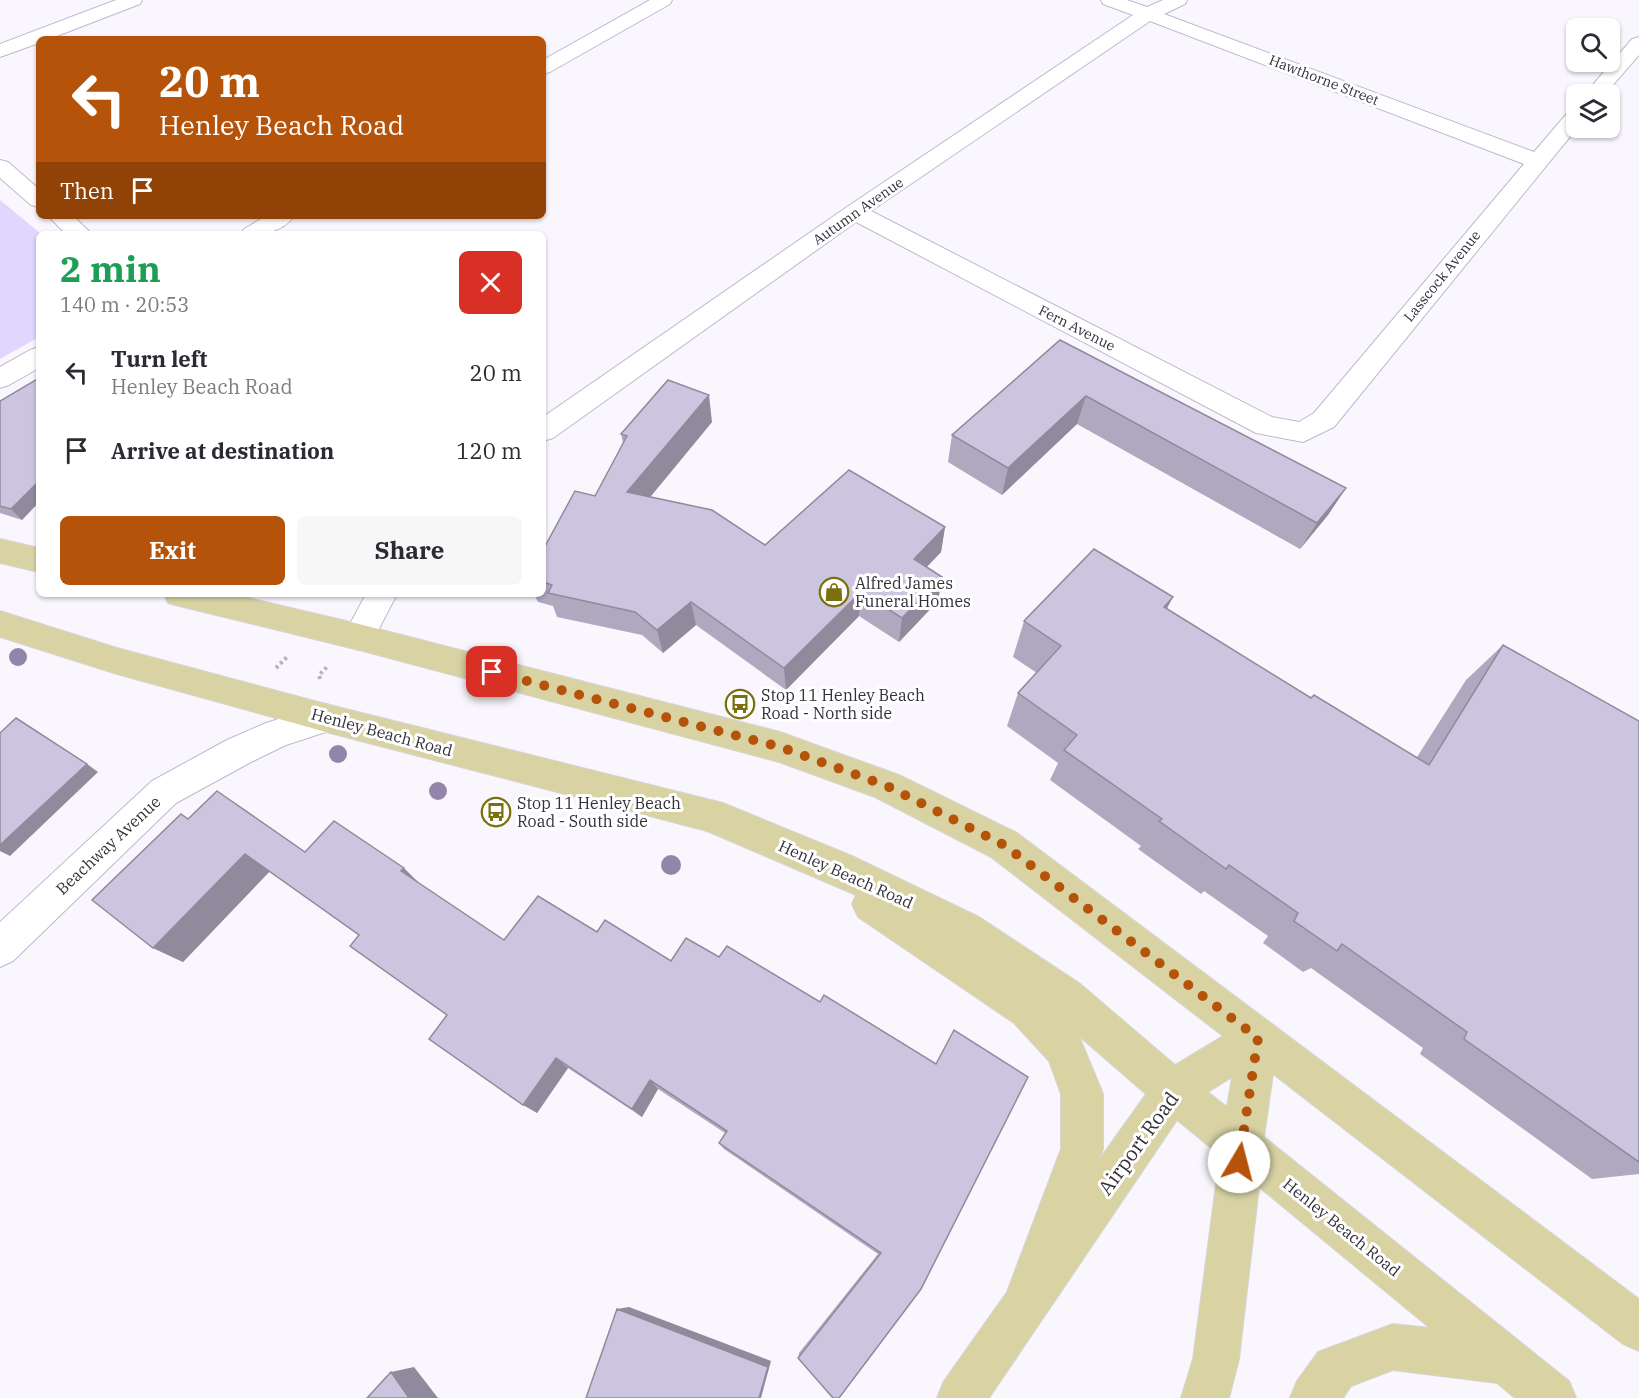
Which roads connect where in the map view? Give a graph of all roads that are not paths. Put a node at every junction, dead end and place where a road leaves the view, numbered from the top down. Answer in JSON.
{"nodes":[{"id":1,"x":134,"y":0,"type":"edge"},
{"id":2,"x":663,"y":0,"type":"edge"},
{"id":3,"x":1110,"y":0,"type":"edge"},
{"id":4,"x":1178,"y":0,"type":"edge"},
{"id":5,"x":1148,"y":14,"type":"junction"},
{"id":6,"x":39,"y":36,"type":"edge"},
{"id":7,"x":36,"y":37,"type":"edge"},
{"id":8,"x":1639,"y":43,"type":"edge"},
{"id":9,"x":0,"y":51,"type":"edge"},
{"id":10,"x":546,"y":66,"type":"edge"},
{"id":11,"x":1604,"y":84,"type":"edge"},
{"id":12,"x":1566,"y":127,"type":"edge"},
{"id":13,"x":1537,"y":161,"type":"junction"},
{"id":14,"x":0,"y":167,"type":"edge"},
{"id":15,"x":36,"y":197,"type":"edge"},
{"id":16,"x":855,"y":212,"type":"junction"},
{"id":17,"x":62,"y":219,"type":"edge"},
{"id":18,"x":278,"y":219,"type":"edge"},
{"id":19,"x":76,"y":231,"type":"edge"},
{"id":20,"x":257,"y":231,"type":"edge"},
{"id":21,"x":36,"y":358,"type":"edge"},
{"id":22,"x":0,"y":379,"type":"edge"},
{"id":23,"x":546,"y":429,"type":"edge"},
{"id":24,"x":1303,"y":432,"type":"joint"},
{"id":25,"x":0,"y":550,"type":"edge"},
{"id":26,"x":36,"y":559,"type":"edge"},
{"id":27,"x":192,"y":597,"type":"edge"},
{"id":28,"x":380,"y":597,"type":"edge"},
{"id":29,"x":0,"y":624,"type":"edge"},
{"id":30,"x":359,"y":637,"type":"junction"},
{"id":31,"x":326,"y":718,"type":"junction"},
{"id":32,"x":710,"y":815,"type":"junction"},
{"id":33,"x":0,"y":948,"type":"edge"},
{"id":34,"x":1258,"y":1038,"type":"junction"},
{"id":35,"x":1173,"y":1090,"type":"junction"},
{"id":36,"x":1242,"y":1146,"type":"junction"},
{"id":37,"x":1025,"y":1304,"type":"junction"},
{"id":38,"x":1639,"y":1328,"type":"edge"},
{"id":39,"x":1507,"y":1361,"type":"junction"},
{"id":40,"x":961,"y":1398,"type":"edge"},
{"id":41,"x":1205,"y":1398,"type":"edge"},
{"id":42,"x":1314,"y":1398,"type":"edge"},
{"id":43,"x":1552,"y":1398,"type":"edge"}],
"edges":[{"from":1,"to":6,"type":"street"},
{"from":2,"to":10,"type":"street"},
{"from":3,"to":5,"type":"street","name":"Hawthorne Street"},
{"from":4,"to":5,"type":"street","name":"Autumn Avenue"},
{"from":5,"to":13,"type":"street","name":"Hawthorne Street"},
{"from":5,"to":16,"type":"street","name":"Autumn Avenue"},
{"from":7,"to":9,"type":"street"},
{"from":8,"to":11,"type":"street"},
{"from":12,"to":13,"type":"street","name":"Lasscock Avenue"},
{"from":13,"to":24,"type":"street","name":"Lasscock Avenue"},
{"from":14,"to":15,"type":"street"},
{"from":16,"to":23,"type":"street","name":"Autumn Avenue"},
{"from":16,"to":24,"type":"street","name":"Fern Avenue"},
{"from":17,"to":19,"type":"street"},
{"from":18,"to":20,"type":"street"},
{"from":21,"to":22,"type":"street"},
{"from":25,"to":26,"type":"main road"},
{"from":27,"to":30,"type":"main road"},
{"from":28,"to":30,"type":"street"},
{"from":29,"to":31,"type":"main road","name":"Henley Beach Road"},
{"from":30,"to":34,"type":"main road"},
{"from":31,"to":32,"type":"main road","name":"Henley Beach Road"},
{"from":31,"to":33,"type":"street","name":"Beachway Avenue"},
{"from":32,"to":35,"type":"main road","name":"Henley Beach Road"},
{"from":32,"to":37,"type":"main road"},
{"from":34,"to":35,"type":"main road","name":"Airport Road"},
{"from":34,"to":36,"type":"main road"},
{"from":34,"to":38,"type":"main road"},
{"from":35,"to":36,"type":"main road","name":"Henley Beach Road"},
{"from":35,"to":37,"type":"main road","name":"Airport Road"},
{"from":36,"to":39,"type":"main road","name":"Henley Beach Road"},
{"from":36,"to":41,"type":"main road"},
{"from":37,"to":40,"type":"main road","name":"Airport Road"},
{"from":39,"to":42,"type":"main road"},
{"from":39,"to":43,"type":"main road","name":"Henley Beach Road"}]}
